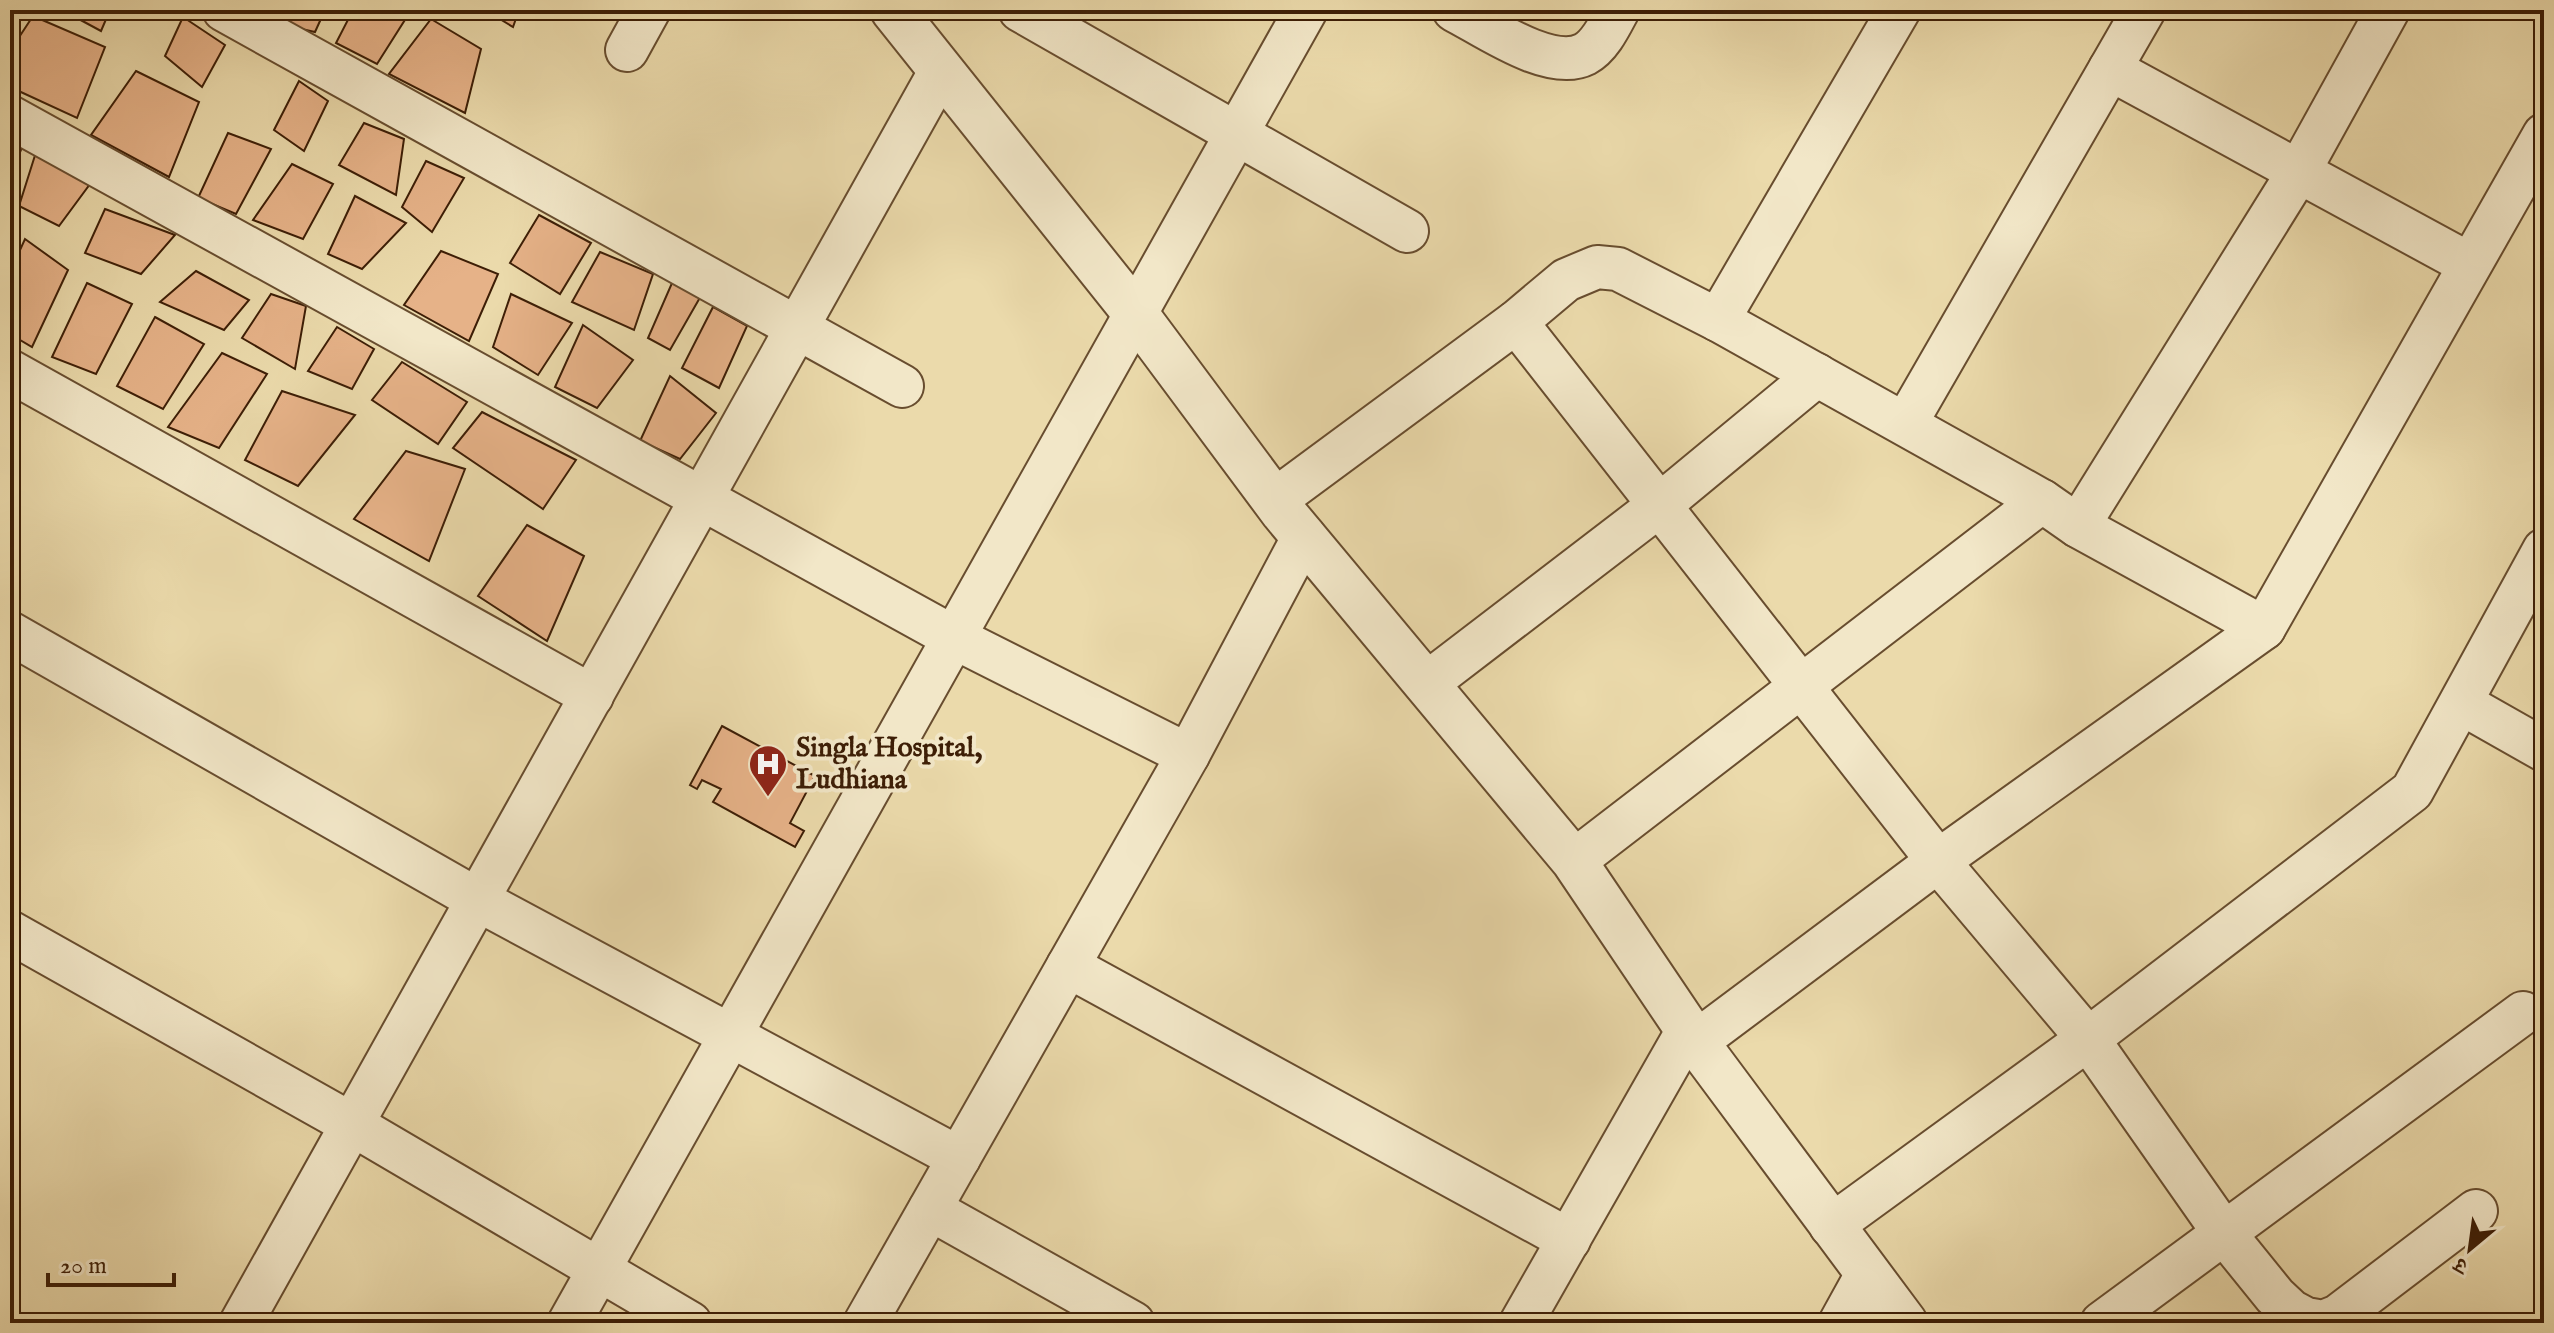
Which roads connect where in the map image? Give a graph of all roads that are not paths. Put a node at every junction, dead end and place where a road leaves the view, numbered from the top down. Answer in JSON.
{"nodes":[{"id":1,"x":224,"y":10,"type":"edge"},
{"id":2,"x":649,"y":10,"type":"edge"},
{"id":3,"x":1020,"y":10,"type":"edge"},
{"id":4,"x":1306,"y":10,"type":"edge"},
{"id":5,"x":1454,"y":10,"type":"edge"},
{"id":6,"x":1618,"y":10,"type":"edge"},
{"id":7,"x":1899,"y":10,"type":"edge"},
{"id":8,"x":2144,"y":10,"type":"edge"},
{"id":9,"x":2388,"y":10,"type":"edge"},
{"id":10,"x":908,"y":16,"type":"edge"},
{"id":11,"x":627,"y":50,"type":"dead end"},
{"id":12,"x":2110,"y":69,"type":"junction"},
{"id":13,"x":941,"y":70,"type":"junction"},
{"id":14,"x":10,"y":117,"type":"edge"},
{"id":15,"x":1236,"y":133,"type":"junction"},
{"id":16,"x":2544,"y":135,"type":"edge"},
{"id":17,"x":2299,"y":171,"type":"junction"},
{"id":18,"x":1407,"y":231,"type":"dead end"},
{"id":19,"x":2469,"y":264,"type":"junction"},
{"id":20,"x":1135,"y":313,"type":"junction"},
{"id":21,"x":1718,"y":320,"type":"junction"},
{"id":22,"x":1516,"y":322,"type":"junction"},
{"id":23,"x":798,"y":328,"type":"junction"},
{"id":24,"x":10,"y":371,"type":"edge"},
{"id":25,"x":1817,"y":375,"type":"junction"},
{"id":26,"x":902,"y":386,"type":"dead end"},
{"id":27,"x":1906,"y":423,"type":"junction"},
{"id":28,"x":703,"y":498,"type":"junction"},
{"id":29,"x":1275,"y":500,"type":"junction"},
{"id":30,"x":2042,"y":501,"type":"junction"},
{"id":31,"x":1661,"y":504,"type":"junction"},
{"id":32,"x":2078,"y":526,"type":"junction"},
{"id":33,"x":1304,"y":536,"type":"junction"},
{"id":34,"x":2544,"y":550,"type":"edge"},
{"id":35,"x":2264,"y":628,"type":"junction"},
{"id":36,"x":10,"y":633,"type":"edge"},
{"id":37,"x":953,"y":637,"type":"junction"},
{"id":38,"x":1426,"y":684,"type":"junction"},
{"id":39,"x":1801,"y":686,"type":"junction"},
{"id":40,"x":592,"y":696,"type":"junction"},
{"id":41,"x":2461,"y":703,"type":"junction"},
{"id":42,"x":2544,"y":750,"type":"edge"},
{"id":43,"x":1188,"y":755,"type":"junction"},
{"id":44,"x":1574,"y":861,"type":"junction"},
{"id":45,"x":1938,"y":861,"type":"junction"},
{"id":46,"x":478,"y":900,"type":"junction"},
{"id":47,"x":10,"y":932,"type":"edge"},
{"id":48,"x":1068,"y":966,"type":"junction"},
{"id":49,"x":2523,"y":1013,"type":"dead end"},
{"id":50,"x":1692,"y":1036,"type":"junction"},
{"id":51,"x":730,"y":1037,"type":"junction"},
{"id":52,"x":2088,"y":1039,"type":"junction"},
{"id":53,"x":353,"y":1125,"type":"junction"},
{"id":54,"x":959,"y":1158,"type":"junction"},
{"id":55,"x":930,"y":1209,"type":"junction"},
{"id":56,"x":2476,"y":1211,"type":"dead end"},
{"id":57,"x":1831,"y":1226,"type":"junction"},
{"id":58,"x":2224,"y":1233,"type":"junction"},
{"id":59,"x":1569,"y":1240,"type":"junction"},
{"id":60,"x":598,"y":1270,"type":"junction"},
{"id":61,"x":1867,"y":1274,"type":"junction"},
{"id":62,"x":251,"y":1319,"type":"edge"},
{"id":63,"x":569,"y":1323,"type":"edge"},
{"id":64,"x":690,"y":1323,"type":"edge"},
{"id":65,"x":865,"y":1323,"type":"edge"},
{"id":66,"x":1133,"y":1323,"type":"edge"},
{"id":67,"x":1521,"y":1323,"type":"edge"},
{"id":68,"x":1840,"y":1323,"type":"edge"},
{"id":69,"x":1905,"y":1323,"type":"edge"},
{"id":70,"x":2102,"y":1323,"type":"edge"}],
"edges":[{"from":1,"to":23,"type":"street"},
{"from":2,"to":11,"type":"street"},
{"from":3,"to":15,"type":"street"},
{"from":4,"to":15,"type":"street"},
{"from":5,"to":6,"type":"street"},
{"from":7,"to":21,"type":"street"},
{"from":8,"to":12,"type":"street"},
{"from":9,"to":17,"type":"street"},
{"from":10,"to":13,"type":"street"},
{"from":12,"to":17,"type":"street"},
{"from":12,"to":27,"type":"street"},
{"from":13,"to":20,"type":"street"},
{"from":13,"to":23,"type":"street"},
{"from":14,"to":28,"type":"street"},
{"from":15,"to":18,"type":"street"},
{"from":15,"to":20,"type":"street"},
{"from":16,"to":19,"type":"street"},
{"from":17,"to":19,"type":"street"},
{"from":17,"to":32,"type":"street"},
{"from":19,"to":35,"type":"street"},
{"from":20,"to":29,"type":"street"},
{"from":20,"to":37,"type":"street"},
{"from":21,"to":22,"type":"street"},
{"from":21,"to":25,"type":"street"},
{"from":22,"to":29,"type":"street"},
{"from":22,"to":31,"type":"street"},
{"from":23,"to":26,"type":"street"},
{"from":23,"to":28,"type":"street"},
{"from":24,"to":40,"type":"street"},
{"from":25,"to":27,"type":"street"},
{"from":25,"to":31,"type":"street"},
{"from":27,"to":30,"type":"street"},
{"from":28,"to":37,"type":"street"},
{"from":28,"to":40,"type":"street"},
{"from":29,"to":33,"type":"street"},
{"from":30,"to":32,"type":"street"},
{"from":30,"to":39,"type":"street"},
{"from":31,"to":38,"type":"street"},
{"from":31,"to":39,"type":"street"},
{"from":32,"to":35,"type":"street"},
{"from":33,"to":38,"type":"street"},
{"from":33,"to":43,"type":"street"},
{"from":34,"to":41,"type":"street"},
{"from":35,"to":45,"type":"street"},
{"from":36,"to":46,"type":"street"},
{"from":37,"to":43,"type":"street"},
{"from":37,"to":51,"type":"street"},
{"from":38,"to":44,"type":"street"},
{"from":39,"to":44,"type":"street"},
{"from":39,"to":45,"type":"street"},
{"from":40,"to":46,"type":"street"},
{"from":41,"to":42,"type":"street"},
{"from":41,"to":52,"type":"street"},
{"from":43,"to":48,"type":"street"},
{"from":44,"to":50,"type":"street"},
{"from":45,"to":50,"type":"street"},
{"from":45,"to":52,"type":"street"},
{"from":46,"to":51,"type":"street"},
{"from":46,"to":53,"type":"street"},
{"from":47,"to":53,"type":"street"},
{"from":48,"to":54,"type":"street"},
{"from":48,"to":59,"type":"street"},
{"from":49,"to":58,"type":"street"},
{"from":50,"to":57,"type":"street"},
{"from":50,"to":59,"type":"street"},
{"from":51,"to":54,"type":"street"},
{"from":51,"to":60,"type":"street"},
{"from":52,"to":57,"type":"street"},
{"from":52,"to":58,"type":"street"},
{"from":53,"to":60,"type":"street"},
{"from":53,"to":62,"type":"street"},
{"from":54,"to":55,"type":"street"},
{"from":55,"to":65,"type":"street"},
{"from":55,"to":66,"type":"street"},
{"from":56,"to":58,"type":"street"},
{"from":57,"to":61,"type":"street"},
{"from":58,"to":70,"type":"street"},
{"from":59,"to":67,"type":"street"},
{"from":60,"to":63,"type":"street"},
{"from":60,"to":64,"type":"street"},
{"from":61,"to":68,"type":"street"},
{"from":61,"to":69,"type":"street"}]}
